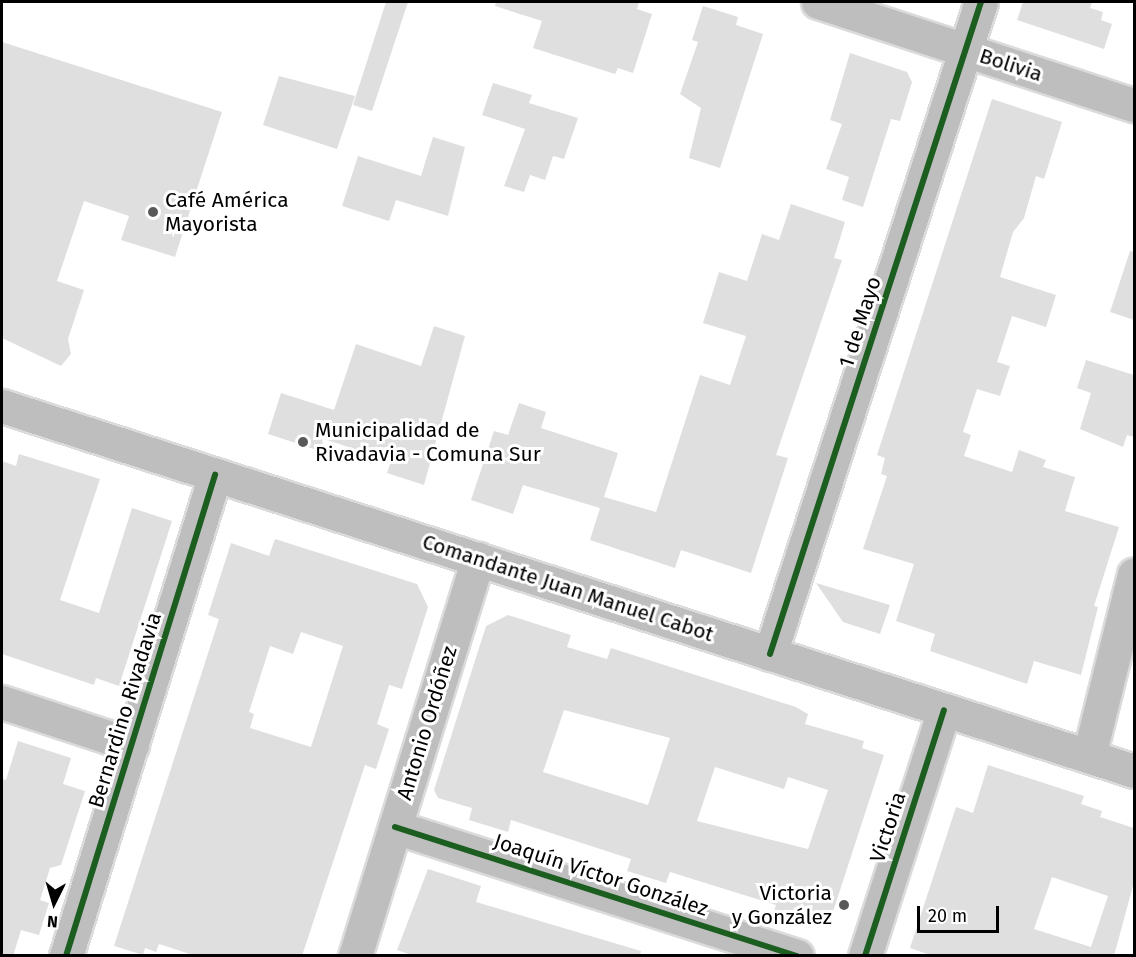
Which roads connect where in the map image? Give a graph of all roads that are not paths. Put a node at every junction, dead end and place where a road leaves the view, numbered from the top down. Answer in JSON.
{"nodes":[{"id":1,"x":818,"y":2,"type":"edge"},
{"id":2,"x":981,"y":2,"type":"edge"},
{"id":3,"x":966,"y":50,"type":"junction"},
{"id":4,"x":1134,"y":105,"type":"edge"},
{"id":5,"x":2,"y":406,"type":"edge"},
{"id":6,"x":215,"y":475,"type":"junction"},
{"id":7,"x":478,"y":559,"type":"junction"},
{"id":8,"x":1134,"y":574,"type":"edge"},
{"id":9,"x":770,"y":654,"type":"junction"},
{"id":10,"x":2,"y":702,"type":"edge"},
{"id":11,"x":944,"y":710,"type":"junction"},
{"id":12,"x":132,"y":745,"type":"junction"},
{"id":13,"x":1089,"y":756,"type":"junction"},
{"id":14,"x":1134,"y":771,"type":"edge"},
{"id":15,"x":395,"y":827,"type":"junction"},
{"id":16,"x":66,"y":956,"type":"edge"},
{"id":17,"x":355,"y":956,"type":"edge"},
{"id":18,"x":797,"y":956,"type":"edge"},
{"id":19,"x":865,"y":956,"type":"edge"}],
"edges":[{"from":1,"to":3,"type":"street","name":"Bolivia"},
{"from":2,"to":3,"type":"street","name":"1 de Mayo"},
{"from":3,"to":4,"type":"street","name":"Bolivia"},
{"from":3,"to":9,"type":"street","name":"1 de Mayo"},
{"from":5,"to":6,"type":"street","name":"Comandante Juan Manuel Cabot"},
{"from":6,"to":7,"type":"street","name":"Comandante Juan Manuel Cabot"},
{"from":6,"to":12,"type":"street","name":"Bernardino Rivadavia"},
{"from":7,"to":9,"type":"street","name":"Comandante Juan Manuel Cabot"},
{"from":7,"to":15,"type":"street","name":"Antonio Ordóñez"},
{"from":8,"to":13,"type":"street"},
{"from":9,"to":11,"type":"street","name":"Comandante Juan Manuel Cabot"},
{"from":10,"to":12,"type":"street"},
{"from":11,"to":13,"type":"street","name":"Comandante Juan Manuel Cabot"},
{"from":11,"to":19,"type":"street","name":"Victoria"},
{"from":12,"to":16,"type":"street","name":"Bernardino Rivadavia"},
{"from":13,"to":14,"type":"street","name":"Comandante Juan Manuel Cabot"},
{"from":15,"to":17,"type":"street","name":"Antonio Ordóñez"},
{"from":15,"to":18,"type":"street","name":"Joaquín Víctor González"}]}
